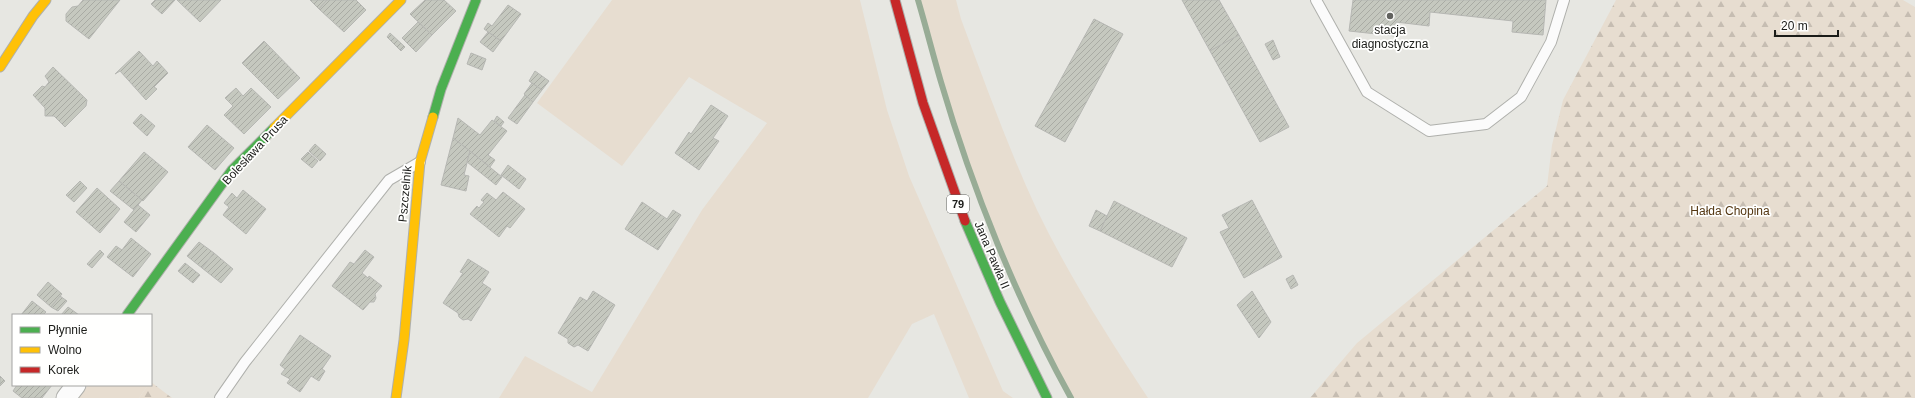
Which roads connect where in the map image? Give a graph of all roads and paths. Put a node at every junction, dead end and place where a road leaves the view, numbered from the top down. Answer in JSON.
{"nodes":[{"id":1,"x":46,"y":0,"type":"edge"},
{"id":2,"x":401,"y":0,"type":"edge"},
{"id":3,"x":476,"y":0,"type":"edge"},
{"id":4,"x":895,"y":0,"type":"edge"},
{"id":5,"x":1316,"y":0,"type":"edge"},
{"id":6,"x":1564,"y":0,"type":"edge"},
{"id":7,"x":0,"y":67,"type":"edge"},
{"id":8,"x":420,"y":162,"type":"junction"},
{"id":9,"x":128,"y":314,"type":"edge"},
{"id":10,"x":75,"y":386,"type":"edge"},
{"id":11,"x":66,"y":398,"type":"edge"},
{"id":12,"x":220,"y":398,"type":"edge"},
{"id":13,"x":396,"y":398,"type":"edge"},
{"id":14,"x":1047,"y":398,"type":"edge"}],
"edges":[{"from":1,"to":7,"type":"street"},
{"from":2,"to":9,"type":"street","name":"Bolesława Prusa"},
{"from":3,"to":8,"type":"street","name":"Pszczelnik"},
{"from":4,"to":14,"type":"street","name":"Jana Pawła II","number":"79"},
{"from":5,"to":6,"type":"lane"},
{"from":8,"to":12,"type":"lane"},
{"from":8,"to":13,"type":"street","name":"Pszczelnik"},
{"from":10,"to":11,"type":"street"}]}
